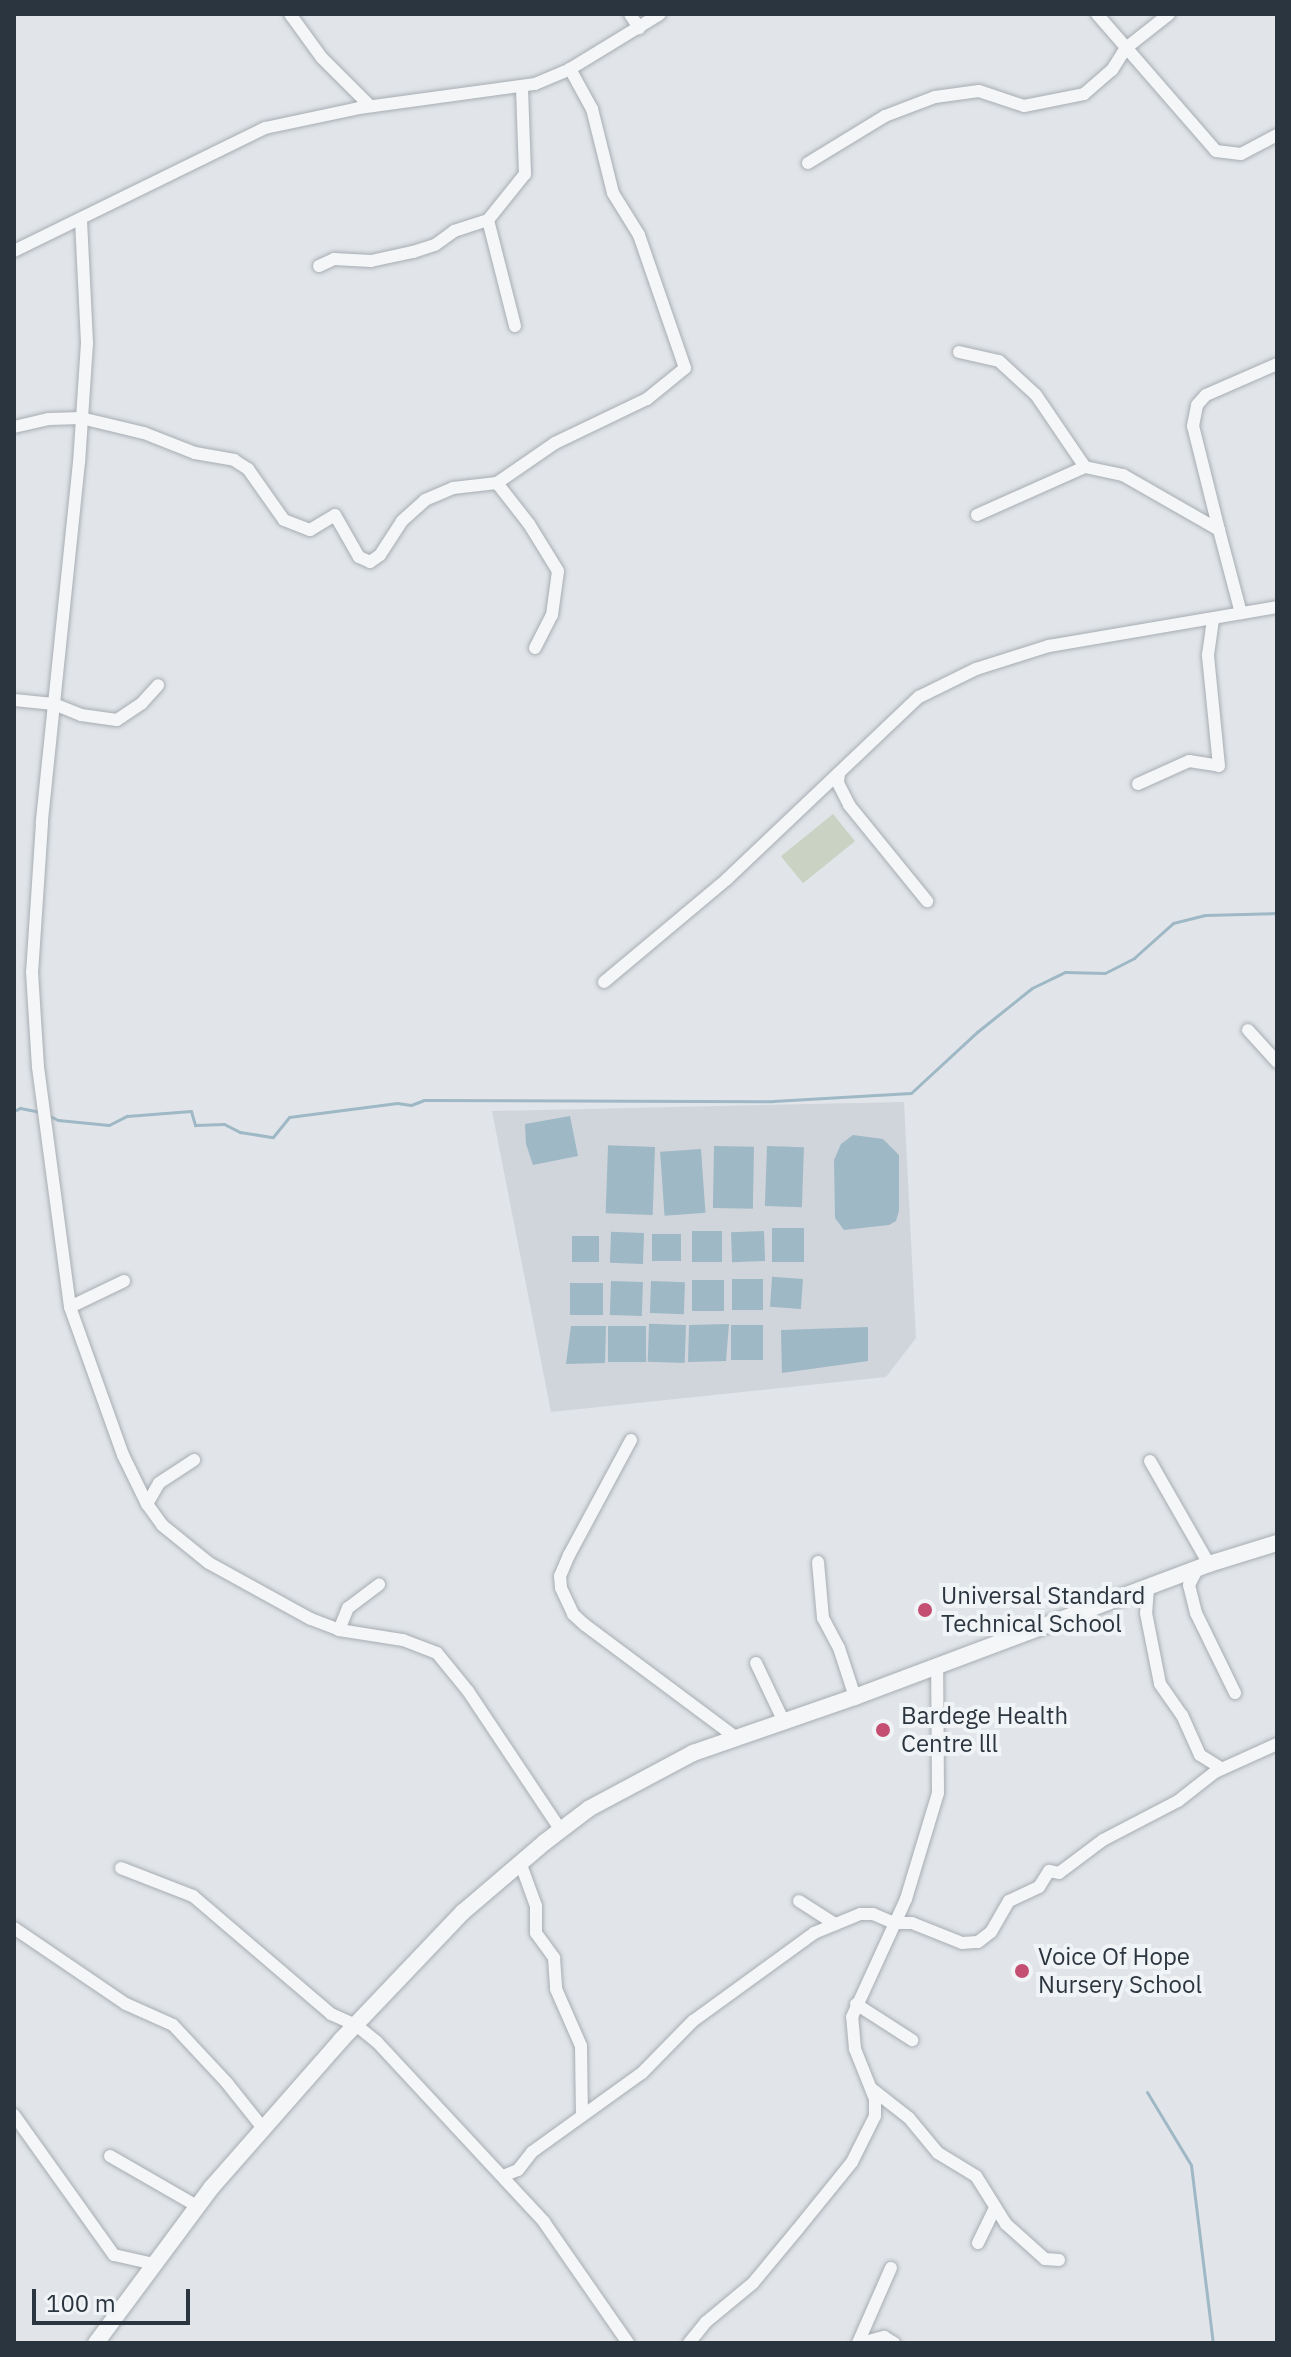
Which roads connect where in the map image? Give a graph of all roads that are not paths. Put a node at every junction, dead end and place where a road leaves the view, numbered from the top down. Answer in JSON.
{"nodes":[{"id":1,"x":290,"y":14,"type":"edge"},
{"id":2,"x":630,"y":14,"type":"edge"},
{"id":3,"x":660,"y":14,"type":"edge"},
{"id":4,"x":1097,"y":14,"type":"edge"},
{"id":5,"x":1169,"y":14,"type":"edge"},
{"id":6,"x":639,"y":28,"type":"junction"},
{"id":7,"x":1126,"y":48,"type":"junction"},
{"id":8,"x":570,"y":69,"type":"junction"},
{"id":9,"x":522,"y":87,"type":"junction"},
{"id":10,"x":370,"y":106,"type":"junction"},
{"id":11,"x":1277,"y":135,"type":"edge"},
{"id":12,"x":808,"y":163,"type":"dead end"},
{"id":13,"x":81,"y":220,"type":"junction"},
{"id":14,"x":488,"y":220,"type":"junction"},
{"id":15,"x":14,"y":251,"type":"edge"},
{"id":16,"x":319,"y":266,"type":"dead end"},
{"id":17,"x":515,"y":326,"type":"dead end"},
{"id":18,"x":959,"y":352,"type":"dead end"},
{"id":19,"x":1277,"y":364,"type":"edge"},
{"id":20,"x":81,"y":418,"type":"junction"},
{"id":21,"x":14,"y":427,"type":"edge"},
{"id":22,"x":1085,"y":467,"type":"junction"},
{"id":23,"x":497,"y":483,"type":"junction"},
{"id":24,"x":977,"y":515,"type":"dead end"},
{"id":25,"x":1219,"y":530,"type":"junction"},
{"id":26,"x":1277,"y":607,"type":"edge"},
{"id":27,"x":1241,"y":613,"type":"junction"},
{"id":28,"x":1213,"y":619,"type":"junction"},
{"id":29,"x":535,"y":648,"type":"dead end"},
{"id":30,"x":158,"y":685,"type":"dead end"},
{"id":31,"x":14,"y":700,"type":"edge"},
{"id":32,"x":54,"y":704,"type":"junction"},
{"id":33,"x":839,"y":773,"type":"junction"},
{"id":34,"x":1138,"y":784,"type":"dead end"},
{"id":35,"x":927,"y":901,"type":"dead end"},
{"id":36,"x":604,"y":982,"type":"dead end"},
{"id":37,"x":1248,"y":1030,"type":"dead end"},
{"id":38,"x":1277,"y":1062,"type":"edge"},
{"id":39,"x":124,"y":1281,"type":"dead end"},
{"id":40,"x":70,"y":1307,"type":"junction"},
{"id":41,"x":631,"y":1440,"type":"dead end"},
{"id":42,"x":194,"y":1460,"type":"dead end"},
{"id":43,"x":1150,"y":1461,"type":"dead end"},
{"id":44,"x":147,"y":1504,"type":"junction"},
{"id":45,"x":1275,"y":1549,"type":"edge"},
{"id":46,"x":818,"y":1562,"type":"dead end"},
{"id":47,"x":1204,"y":1566,"type":"junction"},
{"id":48,"x":379,"y":1585,"type":"dead end"},
{"id":49,"x":1148,"y":1587,"type":"junction"},
{"id":50,"x":339,"y":1630,"type":"junction"},
{"id":51,"x":756,"y":1663,"type":"dead end"},
{"id":52,"x":937,"y":1665,"type":"junction"},
{"id":53,"x":1235,"y":1693,"type":"dead end"},
{"id":54,"x":855,"y":1697,"type":"junction"},
{"id":55,"x":784,"y":1722,"type":"junction"},
{"id":56,"x":735,"y":1737,"type":"junction"},
{"id":57,"x":1277,"y":1744,"type":"edge"},
{"id":58,"x":1221,"y":1768,"type":"junction"},
{"id":59,"x":560,"y":1829,"type":"junction"},
{"id":60,"x":520,"y":1862,"type":"junction"},
{"id":61,"x":121,"y":1868,"type":"dead end"},
{"id":62,"x":799,"y":1901,"type":"dead end"},
{"id":63,"x":894,"y":1923,"type":"junction"},
{"id":64,"x":835,"y":1924,"type":"junction"},
{"id":65,"x":14,"y":1928,"type":"edge"},
{"id":66,"x":856,"y":2004,"type":"junction"},
{"id":67,"x":356,"y":2025,"type":"junction"},
{"id":68,"x":912,"y":2040,"type":"dead end"},
{"id":69,"x":872,"y":2088,"type":"junction"},
{"id":70,"x":14,"y":2115,"type":"edge"},
{"id":71,"x":582,"y":2115,"type":"junction"},
{"id":72,"x":262,"y":2127,"type":"junction"},
{"id":73,"x":110,"y":2156,"type":"dead end"},
{"id":74,"x":518,"y":2170,"type":"junction"},
{"id":75,"x":503,"y":2176,"type":"junction"},
{"id":76,"x":522,"y":2197,"type":"junction"},
{"id":77,"x":197,"y":2206,"type":"junction"},
{"id":78,"x":994,"y":2210,"type":"junction"},
{"id":79,"x":978,"y":2243,"type":"dead end"},
{"id":80,"x":1059,"y":2260,"type":"dead end"},
{"id":81,"x":154,"y":2264,"type":"junction"},
{"id":82,"x":891,"y":2268,"type":"dead end"},
{"id":83,"x":96,"y":2343,"type":"edge"},
{"id":84,"x":628,"y":2343,"type":"edge"},
{"id":85,"x":689,"y":2343,"type":"edge"},
{"id":86,"x":859,"y":2343,"type":"edge"},
{"id":87,"x":894,"y":2343,"type":"edge"}],
"edges":[{"from":1,"to":10,"type":"street"},
{"from":2,"to":6,"type":"street"},
{"from":3,"to":6,"type":"street"},
{"from":4,"to":7,"type":"street"},
{"from":5,"to":7,"type":"street"},
{"from":6,"to":8,"type":"street"},
{"from":7,"to":11,"type":"street"},
{"from":7,"to":12,"type":"street"},
{"from":8,"to":9,"type":"street"},
{"from":8,"to":23,"type":"street"},
{"from":9,"to":10,"type":"street"},
{"from":9,"to":14,"type":"street"},
{"from":10,"to":13,"type":"street"},
{"from":13,"to":15,"type":"street"},
{"from":13,"to":20,"type":"street"},
{"from":14,"to":16,"type":"street"},
{"from":14,"to":17,"type":"street"},
{"from":18,"to":22,"type":"street"},
{"from":19,"to":25,"type":"street"},
{"from":20,"to":21,"type":"street"},
{"from":20,"to":23,"type":"street"},
{"from":20,"to":32,"type":"street"},
{"from":22,"to":24,"type":"street"},
{"from":22,"to":25,"type":"street"},
{"from":23,"to":29,"type":"street"},
{"from":25,"to":27,"type":"street"},
{"from":26,"to":27,"type":"street"},
{"from":27,"to":28,"type":"street"},
{"from":28,"to":33,"type":"street"},
{"from":28,"to":34,"type":"street"},
{"from":30,"to":32,"type":"street"},
{"from":31,"to":32,"type":"street"},
{"from":32,"to":40,"type":"street"},
{"from":33,"to":35,"type":"street"},
{"from":33,"to":36,"type":"street"},
{"from":37,"to":38,"type":"street"},
{"from":39,"to":40,"type":"street"},
{"from":40,"to":44,"type":"street"},
{"from":41,"to":56,"type":"street"},
{"from":42,"to":44,"type":"street"},
{"from":43,"to":47,"type":"street"},
{"from":44,"to":50,"type":"street"},
{"from":45,"to":47,"type":"street"},
{"from":46,"to":54,"type":"street"},
{"from":47,"to":49,"type":"street"},
{"from":47,"to":53,"type":"street"},
{"from":48,"to":50,"type":"street"},
{"from":49,"to":52,"type":"street"},
{"from":49,"to":58,"type":"street"},
{"from":50,"to":59,"type":"street"},
{"from":51,"to":55,"type":"street"},
{"from":52,"to":54,"type":"street"},
{"from":52,"to":63,"type":"street"},
{"from":54,"to":55,"type":"street"},
{"from":55,"to":56,"type":"street"},
{"from":56,"to":59,"type":"street"},
{"from":57,"to":58,"type":"street"},
{"from":58,"to":63,"type":"street"},
{"from":59,"to":60,"type":"street"},
{"from":60,"to":67,"type":"street"},
{"from":60,"to":71,"type":"street"},
{"from":61,"to":67,"type":"street"},
{"from":62,"to":64,"type":"street"},
{"from":63,"to":64,"type":"street"},
{"from":63,"to":66,"type":"street"},
{"from":64,"to":71,"type":"street"},
{"from":65,"to":72,"type":"street"},
{"from":66,"to":68,"type":"street"},
{"from":66,"to":69,"type":"street"},
{"from":67,"to":72,"type":"street"},
{"from":67,"to":75,"type":"street"},
{"from":69,"to":78,"type":"street"},
{"from":69,"to":85,"type":"street"},
{"from":70,"to":81,"type":"street"},
{"from":71,"to":74,"type":"street"},
{"from":72,"to":77,"type":"street"},
{"from":73,"to":77,"type":"street"},
{"from":74,"to":75,"type":"street"},
{"from":74,"to":76,"type":"street"},
{"from":75,"to":76,"type":"street"},
{"from":76,"to":84,"type":"street"},
{"from":77,"to":81,"type":"street"},
{"from":78,"to":79,"type":"street"},
{"from":78,"to":80,"type":"street"},
{"from":81,"to":83,"type":"street"},
{"from":82,"to":86,"type":"street"},
{"from":86,"to":87,"type":"street"}]}
